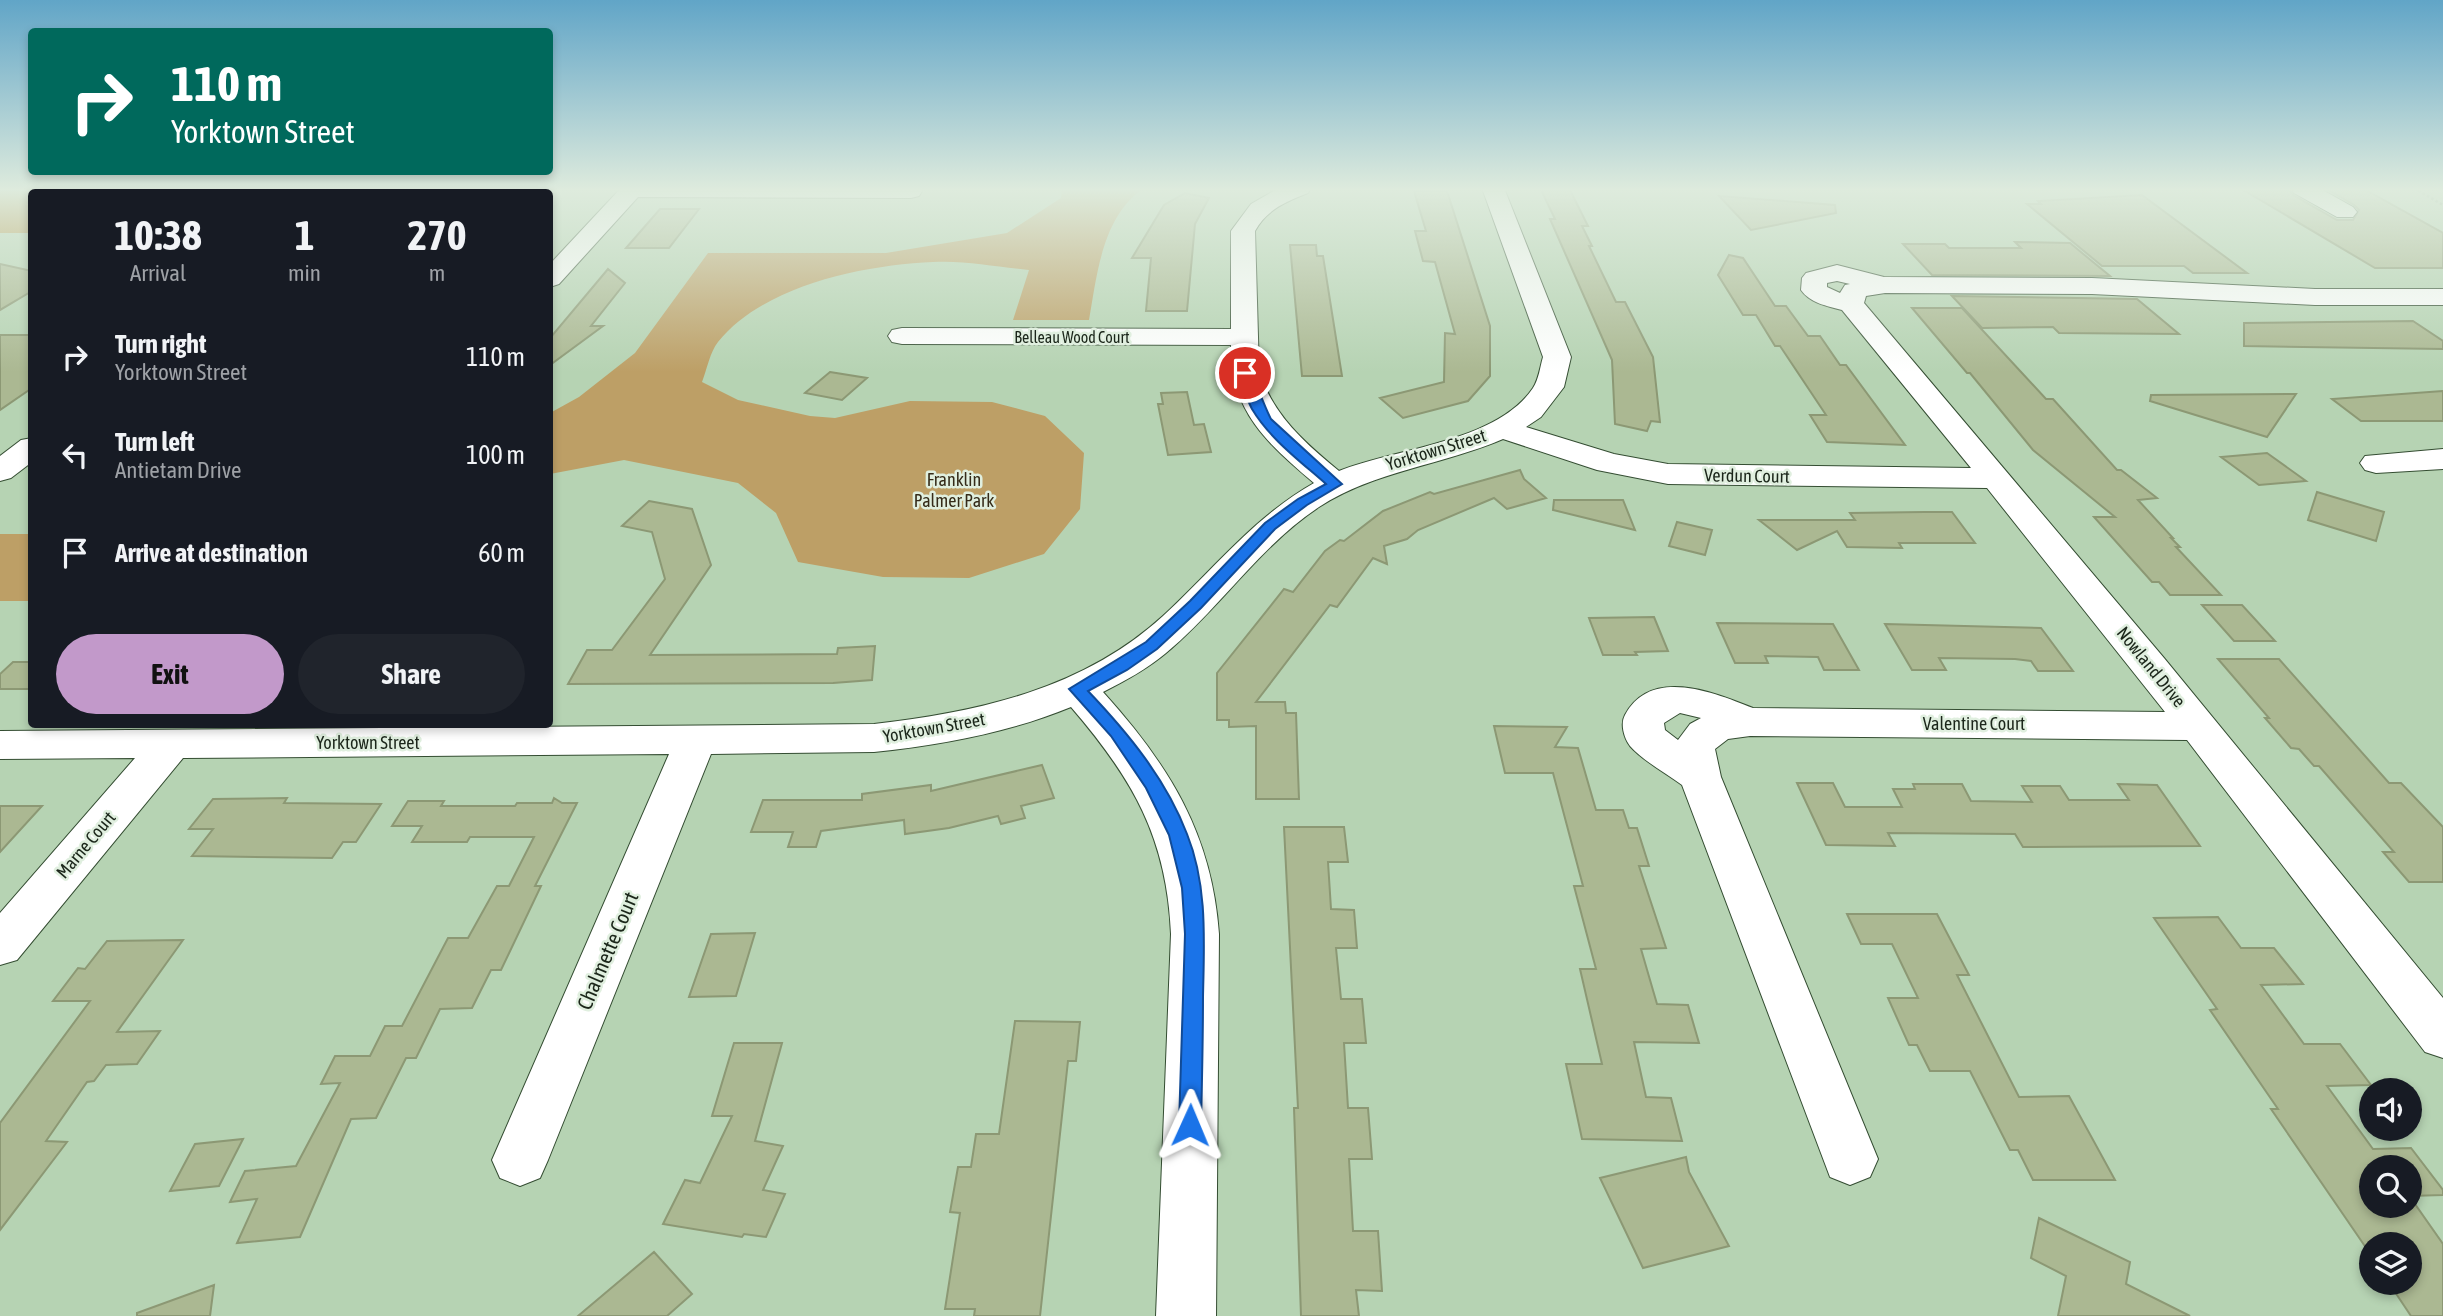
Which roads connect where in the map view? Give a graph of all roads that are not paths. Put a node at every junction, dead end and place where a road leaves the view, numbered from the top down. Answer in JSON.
{"nodes":[{"id":1,"x":577,"y":249,"type":"edge"},
{"id":2,"x":1243,"y":249,"type":"edge"},
{"id":3,"x":1516,"y":249,"type":"edge"},
{"id":4,"x":553,"y":276,"type":"edge"},
{"id":5,"x":2443,"y":297,"type":"edge"},
{"id":6,"x":902,"y":336,"type":"dead end"},
{"id":7,"x":1243,"y":337,"type":"junction"},
{"id":8,"x":1502,"y":429,"type":"junction"},
{"id":9,"x":28,"y":450,"type":"edge"},
{"id":10,"x":2443,"y":459,"type":"edge"},
{"id":11,"x":2376,"y":463,"type":"dead end"},
{"id":12,"x":0,"y":471,"type":"edge"},
{"id":13,"x":1997,"y":478,"type":"junction"},
{"id":14,"x":1335,"y":484,"type":"junction"},
{"id":15,"x":1077,"y":689,"type":"junction"},
{"id":16,"x":1750,"y":722,"type":"junction"},
{"id":17,"x":2198,"y":726,"type":"junction"},
{"id":18,"x":458,"y":733,"type":"edge"},
{"id":19,"x":695,"y":742,"type":"junction"},
{"id":20,"x":171,"y":744,"type":"junction"},
{"id":21,"x":0,"y":745,"type":"edge"},
{"id":22,"x":1700,"y":777,"type":"junction"},
{"id":23,"x":0,"y":946,"type":"edge"},
{"id":24,"x":2443,"y":1036,"type":"edge"},
{"id":25,"x":1850,"y":1159,"type":"dead end"},
{"id":26,"x":520,"y":1160,"type":"dead end"},
{"id":27,"x":1186,"y":1316,"type":"edge"}],
"edges":[{"from":1,"to":4,"type":"street"},
{"from":2,"to":7,"type":"street"},
{"from":3,"to":8,"type":"street","name":"Yorktown Street"},
{"from":5,"to":13,"type":"street","name":"Nowland Drive"},
{"from":6,"to":7,"type":"street","name":"Belleau Wood Court"},
{"from":7,"to":14,"type":"street"},
{"from":8,"to":13,"type":"street","name":"Verdun Court"},
{"from":8,"to":14,"type":"street","name":"Yorktown Street"},
{"from":9,"to":12,"type":"street"},
{"from":10,"to":11,"type":"street"},
{"from":13,"to":17,"type":"street","name":"Nowland Drive"},
{"from":14,"to":15,"type":"street","name":"Yorktown Street"},
{"from":15,"to":19,"type":"street","name":"Yorktown Street"},
{"from":15,"to":27,"type":"street"},
{"from":16,"to":17,"type":"street","name":"Valentine Court"},
{"from":16,"to":22,"type":"street","name":"Valentine Court"},
{"from":16,"to":22,"type":"street","name":"Valentine Court"},
{"from":17,"to":24,"type":"street","name":"Nowland Drive"},
{"from":18,"to":19,"type":"street","name":"Yorktown Street"},
{"from":18,"to":20,"type":"street","name":"Yorktown Street"},
{"from":19,"to":26,"type":"street","name":"Chalmette Court"},
{"from":20,"to":21,"type":"street","name":"Yorktown Street"},
{"from":20,"to":23,"type":"street","name":"Marne Court"},
{"from":22,"to":25,"type":"street","name":"Valentine Court"}]}
